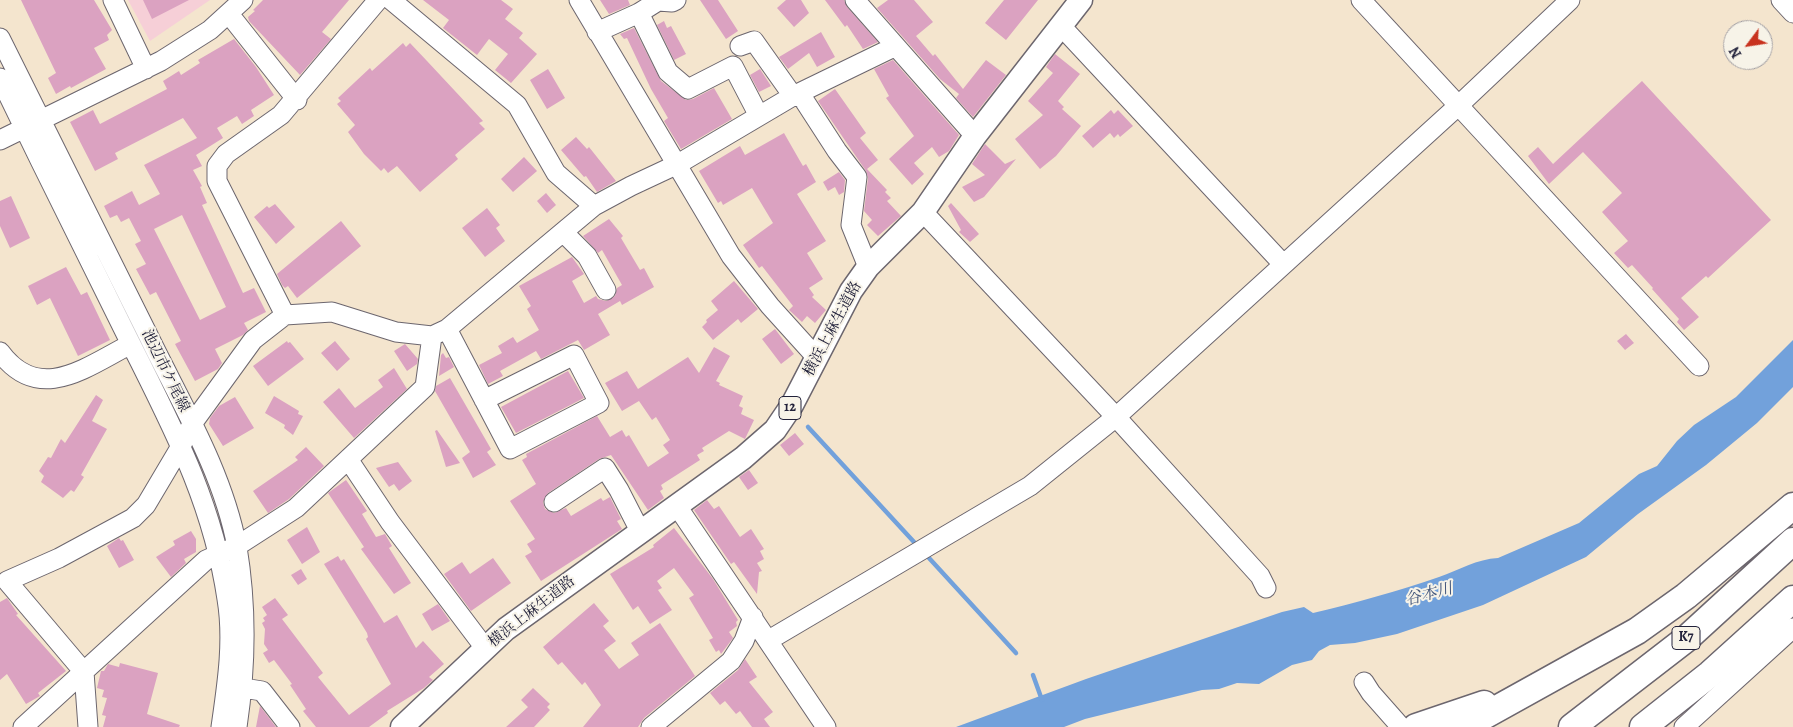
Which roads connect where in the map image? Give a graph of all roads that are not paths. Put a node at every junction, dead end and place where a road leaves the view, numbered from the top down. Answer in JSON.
{"nodes":[{"id":1,"x":113,"y":0,"type":"edge"},
{"id":2,"x":243,"y":0,"type":"edge"},
{"id":3,"x":378,"y":0,"type":"edge"},
{"id":4,"x":392,"y":0,"type":"edge"},
{"id":5,"x":580,"y":0,"type":"edge"},
{"id":6,"x":676,"y":0,"type":"edge"},
{"id":7,"x":855,"y":0,"type":"edge"},
{"id":8,"x":1081,"y":0,"type":"edge"},
{"id":9,"x":1361,"y":0,"type":"edge"},
{"id":10,"x":1570,"y":0,"type":"edge"},
{"id":11,"x":1781,"y":0,"type":"edge"},
{"id":12,"x":639,"y":13,"type":"junction"},
{"id":13,"x":1793,"y":13,"type":"edge"},
{"id":14,"x":229,"y":14,"type":"junction"},
{"id":15,"x":1061,"y":26,"type":"junction"},
{"id":16,"x":596,"y":32,"type":"junction"},
{"id":17,"x":0,"y":38,"type":"edge"},
{"id":18,"x":740,"y":46,"type":"dead end"},
{"id":19,"x":894,"y":47,"type":"junction"},
{"id":20,"x":146,"y":69,"type":"junction"},
{"id":21,"x":0,"y":78,"type":"edge"},
{"id":22,"x":793,"y":96,"type":"junction"},
{"id":23,"x":297,"y":100,"type":"junction"},
{"id":24,"x":1459,"y":105,"type":"junction"},
{"id":25,"x":759,"y":116,"type":"junction"},
{"id":26,"x":33,"y":124,"type":"junction"},
{"id":27,"x":975,"y":136,"type":"junction"},
{"id":28,"x":0,"y":140,"type":"edge"},
{"id":29,"x":678,"y":164,"type":"junction"},
{"id":30,"x":594,"y":206,"type":"junction"},
{"id":31,"x":923,"y":212,"type":"junction"},
{"id":32,"x":564,"y":233,"type":"junction"},
{"id":33,"x":1283,"y":264,"type":"junction"},
{"id":34,"x":868,"y":267,"type":"junction"},
{"id":35,"x":606,"y":290,"type":"dead end"},
{"id":36,"x":285,"y":315,"type":"junction"},
{"id":37,"x":439,"y":333,"type":"junction"},
{"id":38,"x":131,"y":344,"type":"junction"},
{"id":39,"x":0,"y":352,"type":"edge"},
{"id":40,"x":817,"y":358,"type":"junction"},
{"id":41,"x":1699,"y":366,"type":"dead end"},
{"id":42,"x":484,"y":400,"type":"junction"},
{"id":43,"x":1116,"y":417,"type":"junction"},
{"id":44,"x":192,"y":424,"type":"junction"},
{"id":45,"x":181,"y":446,"type":"junction"},
{"id":46,"x":348,"y":459,"type":"junction"},
{"id":47,"x":560,"y":493,"type":"dead end"},
{"id":48,"x":677,"y":506,"type":"junction"},
{"id":49,"x":1793,"y":506,"type":"edge"},
{"id":50,"x":641,"y":533,"type":"junction"},
{"id":51,"x":1793,"y":541,"type":"edge"},
{"id":52,"x":237,"y":546,"type":"junction"},
{"id":53,"x":219,"y":553,"type":"junction"},
{"id":54,"x":1793,"y":564,"type":"edge"},
{"id":55,"x":2,"y":580,"type":"edge"},
{"id":56,"x":1266,"y":588,"type":"dead end"},
{"id":57,"x":1793,"y":599,"type":"edge"},
{"id":58,"x":754,"y":617,"type":"junction"},
{"id":59,"x":1793,"y":628,"type":"edge"},
{"id":60,"x":769,"y":640,"type":"junction"},
{"id":61,"x":485,"y":648,"type":"junction"},
{"id":62,"x":1589,"y":660,"type":"junction"},
{"id":63,"x":84,"y":672,"type":"junction"},
{"id":64,"x":1364,"y":682,"type":"dead end"},
{"id":65,"x":243,"y":688,"type":"junction"},
{"id":66,"x":23,"y":727,"type":"edge"},
{"id":67,"x":88,"y":727,"type":"edge"},
{"id":68,"x":221,"y":727,"type":"edge"},
{"id":69,"x":237,"y":727,"type":"edge"},
{"id":70,"x":290,"y":727,"type":"edge"},
{"id":71,"x":402,"y":727,"type":"edge"},
{"id":72,"x":651,"y":727,"type":"edge"},
{"id":73,"x":826,"y":727,"type":"edge"},
{"id":74,"x":1401,"y":727,"type":"edge"},
{"id":75,"x":1416,"y":727,"type":"edge"},
{"id":76,"x":1464,"y":727,"type":"edge"},
{"id":77,"x":1572,"y":727,"type":"edge"},
{"id":78,"x":1600,"y":727,"type":"edge"},
{"id":79,"x":1642,"y":727,"type":"edge"},
{"id":80,"x":1684,"y":727,"type":"edge"}],
"edges":[{"from":1,"to":20,"type":"street"},
{"from":2,"to":14,"type":"street"},
{"from":3,"to":23,"type":"street"},
{"from":4,"to":30,"type":"street"},
{"from":5,"to":16,"type":"street"},
{"from":6,"to":12,"type":"street"},
{"from":7,"to":19,"type":"street"},
{"from":8,"to":15,"type":"main road","name":"横浜上麻生道路","number":"12"},
{"from":9,"to":24,"type":"street"},
{"from":10,"to":24,"type":"street"},
{"from":11,"to":13,"type":"street"},
{"from":12,"to":16,"type":"street"},
{"from":12,"to":25,"type":"street"},
{"from":14,"to":20,"type":"street"},
{"from":14,"to":23,"type":"street"},
{"from":15,"to":27,"type":"main road","name":"横浜上麻生道路","number":"12"},
{"from":15,"to":33,"type":"street"},
{"from":16,"to":29,"type":"street"},
{"from":17,"to":26,"type":"street","name":"池辺市ケ尾線"},
{"from":18,"to":22,"type":"street"},
{"from":19,"to":22,"type":"street"},
{"from":19,"to":27,"type":"street"},
{"from":20,"to":26,"type":"street"},
{"from":21,"to":26,"type":"street","name":"池辺市ケ尾線"},
{"from":22,"to":25,"type":"street"},
{"from":22,"to":34,"type":"street"},
{"from":23,"to":36,"type":"street"},
{"from":24,"to":33,"type":"street"},
{"from":24,"to":41,"type":"street"},
{"from":25,"to":29,"type":"street"},
{"from":26,"to":28,"type":"street"},
{"from":26,"to":38,"type":"street","name":"池辺市ケ尾線"},
{"from":26,"to":44,"type":"street","name":"池辺市ケ尾線"},
{"from":27,"to":31,"type":"main road","name":"横浜上麻生道路","number":"12"},
{"from":29,"to":30,"type":"street"},
{"from":29,"to":40,"type":"street"},
{"from":30,"to":32,"type":"street"},
{"from":31,"to":34,"type":"main road","name":"横浜上麻生道路","number":"12"},
{"from":31,"to":43,"type":"street"},
{"from":32,"to":35,"type":"street"},
{"from":32,"to":37,"type":"street"},
{"from":33,"to":43,"type":"street"},
{"from":34,"to":40,"type":"main road","name":"横浜上麻生道路","number":"12"},
{"from":36,"to":37,"type":"street"},
{"from":36,"to":44,"type":"street"},
{"from":37,"to":42,"type":"street"},
{"from":37,"to":46,"type":"street"},
{"from":38,"to":39,"type":"street"},
{"from":38,"to":45,"type":"street","name":"池辺市ケ尾線"},
{"from":40,"to":48,"type":"main road","name":"横浜上麻生道路","number":"12"},
{"from":42,"to":42,"type":"street"},
{"from":43,"to":56,"type":"street"},
{"from":43,"to":60,"type":"street"},
{"from":44,"to":45,"type":"street"},
{"from":44,"to":52,"type":"street","name":"池辺市ケ尾線"},
{"from":45,"to":53,"type":"street","name":"池辺市ケ尾線"},
{"from":45,"to":55,"type":"street"},
{"from":46,"to":52,"type":"street"},
{"from":46,"to":61,"type":"street"},
{"from":47,"to":50,"type":"street"},
{"from":48,"to":50,"type":"main road","name":"横浜上麻生道路","number":"12"},
{"from":48,"to":58,"type":"street"},
{"from":49,"to":62,"type":"highway"},
{"from":50,"to":61,"type":"main road","name":"横浜上麻生道路","number":"12"},
{"from":51,"to":77,"type":"highway","number":"K7"},
{"from":52,"to":53,"type":"street"},
{"from":52,"to":65,"type":"street","name":"池辺市ケ尾線"},
{"from":53,"to":63,"type":"street"},
{"from":53,"to":68,"type":"street","name":"池辺市ケ尾線"},
{"from":54,"to":78,"type":"highway","number":"K7"},
{"from":55,"to":63,"type":"street"},
{"from":57,"to":79,"type":"highway"},
{"from":58,"to":60,"type":"street"},
{"from":58,"to":72,"type":"street"},
{"from":59,"to":80,"type":"street"},
{"from":60,"to":73,"type":"street"},
{"from":61,"to":71,"type":"main road","name":"横浜上麻生道路","number":"12"},
{"from":62,"to":75,"type":"highway"},
{"from":62,"to":76,"type":"highway"},
{"from":63,"to":66,"type":"street"},
{"from":63,"to":67,"type":"street"},
{"from":64,"to":74,"type":"street"},
{"from":65,"to":69,"type":"street","name":"池辺市ケ尾線"},
{"from":65,"to":70,"type":"street"}]}
